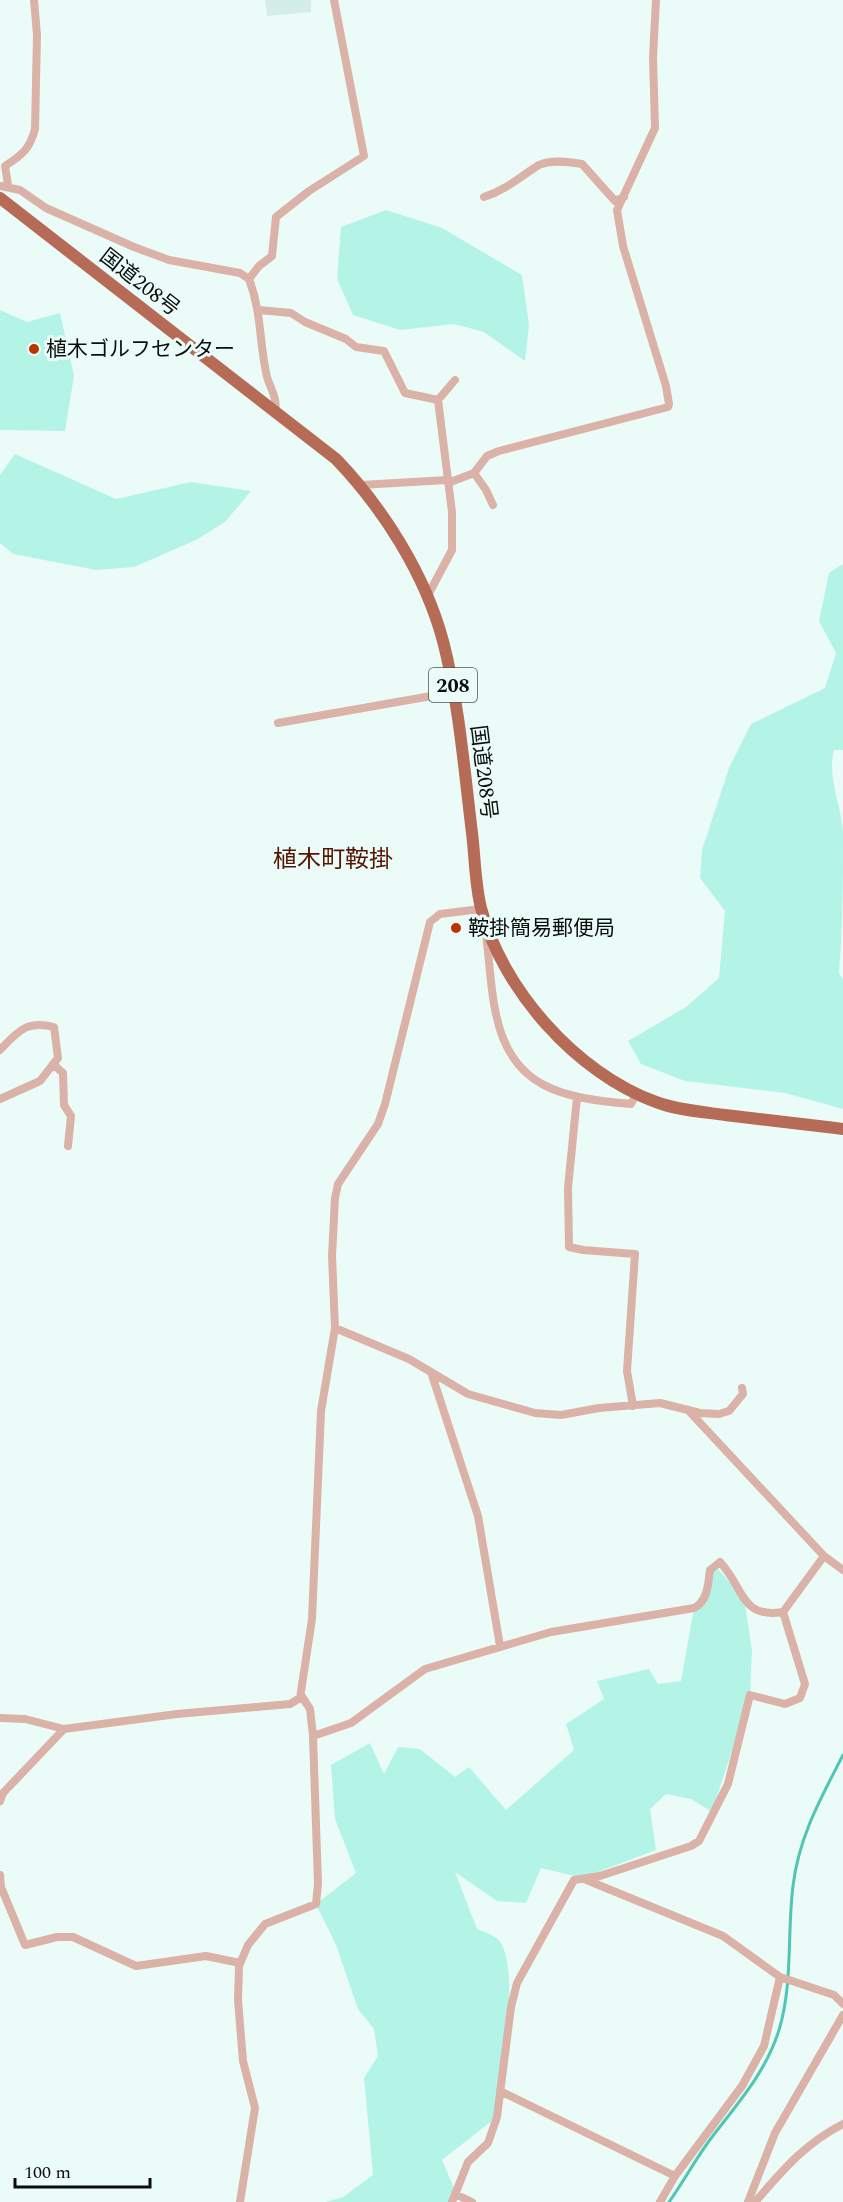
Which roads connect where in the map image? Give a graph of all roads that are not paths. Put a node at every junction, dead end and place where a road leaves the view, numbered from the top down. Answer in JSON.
{"nodes":[{"id":1,"x":34,"y":0,"type":"edge"},
{"id":2,"x":334,"y":0,"type":"edge"},
{"id":3,"x":656,"y":0,"type":"edge"},
{"id":4,"x":4,"y":186,"type":"edge"},
{"id":5,"x":625,"y":196,"type":"junction"},
{"id":6,"x":484,"y":197,"type":"dead end"},
{"id":7,"x":0,"y":198,"type":"edge"},
{"id":8,"x":249,"y":279,"type":"junction"},
{"id":9,"x":260,"y":310,"type":"junction"},
{"id":10,"x":455,"y":380,"type":"dead end"},
{"id":11,"x":438,"y":400,"type":"junction"},
{"id":12,"x":275,"y":413,"type":"junction"},
{"id":13,"x":474,"y":473,"type":"junction"},
{"id":14,"x":448,"y":481,"type":"junction"},
{"id":15,"x":361,"y":485,"type":"junction"},
{"id":16,"x":493,"y":505,"type":"dead end"},
{"id":17,"x":428,"y":597,"type":"junction"},
{"id":18,"x":454,"y":692,"type":"junction"},
{"id":19,"x":278,"y":723,"type":"dead end"},
{"id":20,"x":481,"y":907,"type":"junction"},
{"id":21,"x":0,"y":1050,"type":"edge"},
{"id":22,"x":53,"y":1064,"type":"junction"},
{"id":23,"x":636,"y":1094,"type":"junction"},
{"id":24,"x":577,"y":1097,"type":"junction"},
{"id":25,"x":0,"y":1099,"type":"edge"},
{"id":26,"x":843,"y":1129,"type":"edge"},
{"id":27,"x":68,"y":1146,"type":"dead end"},
{"id":28,"x":336,"y":1328,"type":"junction"},
{"id":29,"x":430,"y":1372,"type":"junction"},
{"id":30,"x":742,"y":1388,"type":"dead end"},
{"id":31,"x":633,"y":1406,"type":"junction"},
{"id":32,"x":688,"y":1409,"type":"junction"},
{"id":33,"x":824,"y":1556,"type":"junction"},
{"id":34,"x":843,"y":1570,"type":"edge"},
{"id":35,"x":783,"y":1612,"type":"junction"},
{"id":36,"x":500,"y":1646,"type":"junction"},
{"id":37,"x":301,"y":1695,"type":"junction"},
{"id":38,"x":0,"y":1718,"type":"edge"},
{"id":39,"x":64,"y":1729,"type":"junction"},
{"id":40,"x":313,"y":1736,"type":"junction"},
{"id":41,"x":0,"y":1801,"type":"edge"},
{"id":42,"x":0,"y":1875,"type":"edge"},
{"id":43,"x":582,"y":1878,"type":"junction"},
{"id":44,"x":240,"y":1963,"type":"junction"},
{"id":45,"x":780,"y":1977,"type":"junction"},
{"id":46,"x":843,"y":2004,"type":"edge"},
{"id":47,"x":843,"y":2015,"type":"edge"},
{"id":48,"x":500,"y":2091,"type":"junction"},
{"id":49,"x":843,"y":2124,"type":"edge"},
{"id":50,"x":675,"y":2176,"type":"junction"},
{"id":51,"x":454,"y":2198,"type":"edge"},
{"id":52,"x":240,"y":2202,"type":"edge"},
{"id":53,"x":472,"y":2202,"type":"edge"},
{"id":54,"x":660,"y":2202,"type":"edge"},
{"id":55,"x":748,"y":2202,"type":"edge"},
{"id":56,"x":755,"y":2202,"type":"edge"}],
"edges":[{"from":1,"to":4,"type":"street"},
{"from":2,"to":8,"type":"street"},
{"from":3,"to":5,"type":"street"},
{"from":4,"to":8,"type":"street"},
{"from":5,"to":6,"type":"street"},
{"from":5,"to":13,"type":"street"},
{"from":7,"to":12,"type":"highway","name":"国道208号","number":"208"},
{"from":8,"to":9,"type":"street"},
{"from":9,"to":11,"type":"street"},
{"from":9,"to":12,"type":"street"},
{"from":10,"to":11,"type":"street"},
{"from":11,"to":14,"type":"street"},
{"from":12,"to":15,"type":"highway","name":"国道208号","number":"208"},
{"from":13,"to":14,"type":"street"},
{"from":13,"to":16,"type":"street"},
{"from":14,"to":15,"type":"street"},
{"from":14,"to":17,"type":"street"},
{"from":15,"to":17,"type":"highway","name":"国道208号","number":"208"},
{"from":17,"to":18,"type":"highway","name":"国道208号","number":"208"},
{"from":18,"to":19,"type":"street"},
{"from":18,"to":20,"type":"highway","name":"国道208号","number":"208"},
{"from":20,"to":23,"type":"highway","name":"国道208号","number":"208"},
{"from":20,"to":24,"type":"street"},
{"from":20,"to":28,"type":"street"},
{"from":21,"to":22,"type":"street"},
{"from":22,"to":25,"type":"street"},
{"from":22,"to":27,"type":"street"},
{"from":23,"to":24,"type":"street"},
{"from":23,"to":26,"type":"highway","name":"国道208号","number":"208"},
{"from":24,"to":31,"type":"street"},
{"from":28,"to":29,"type":"street"},
{"from":28,"to":37,"type":"street"},
{"from":29,"to":31,"type":"street"},
{"from":29,"to":36,"type":"street"},
{"from":30,"to":32,"type":"street"},
{"from":31,"to":32,"type":"street"},
{"from":32,"to":33,"type":"street"},
{"from":33,"to":34,"type":"street"},
{"from":33,"to":35,"type":"street"},
{"from":35,"to":36,"type":"street"},
{"from":35,"to":43,"type":"street"},
{"from":36,"to":40,"type":"street"},
{"from":37,"to":39,"type":"street"},
{"from":37,"to":40,"type":"street"},
{"from":38,"to":39,"type":"street"},
{"from":39,"to":41,"type":"street"},
{"from":40,"to":44,"type":"street"},
{"from":42,"to":44,"type":"street"},
{"from":43,"to":45,"type":"street"},
{"from":43,"to":48,"type":"street"},
{"from":44,"to":52,"type":"street"},
{"from":45,"to":46,"type":"street"},
{"from":45,"to":50,"type":"street"},
{"from":47,"to":55,"type":"street"},
{"from":48,"to":50,"type":"street"},
{"from":48,"to":51,"type":"street"},
{"from":49,"to":56,"type":"street"},
{"from":50,"to":54,"type":"street"},
{"from":51,"to":53,"type":"street"}]}
